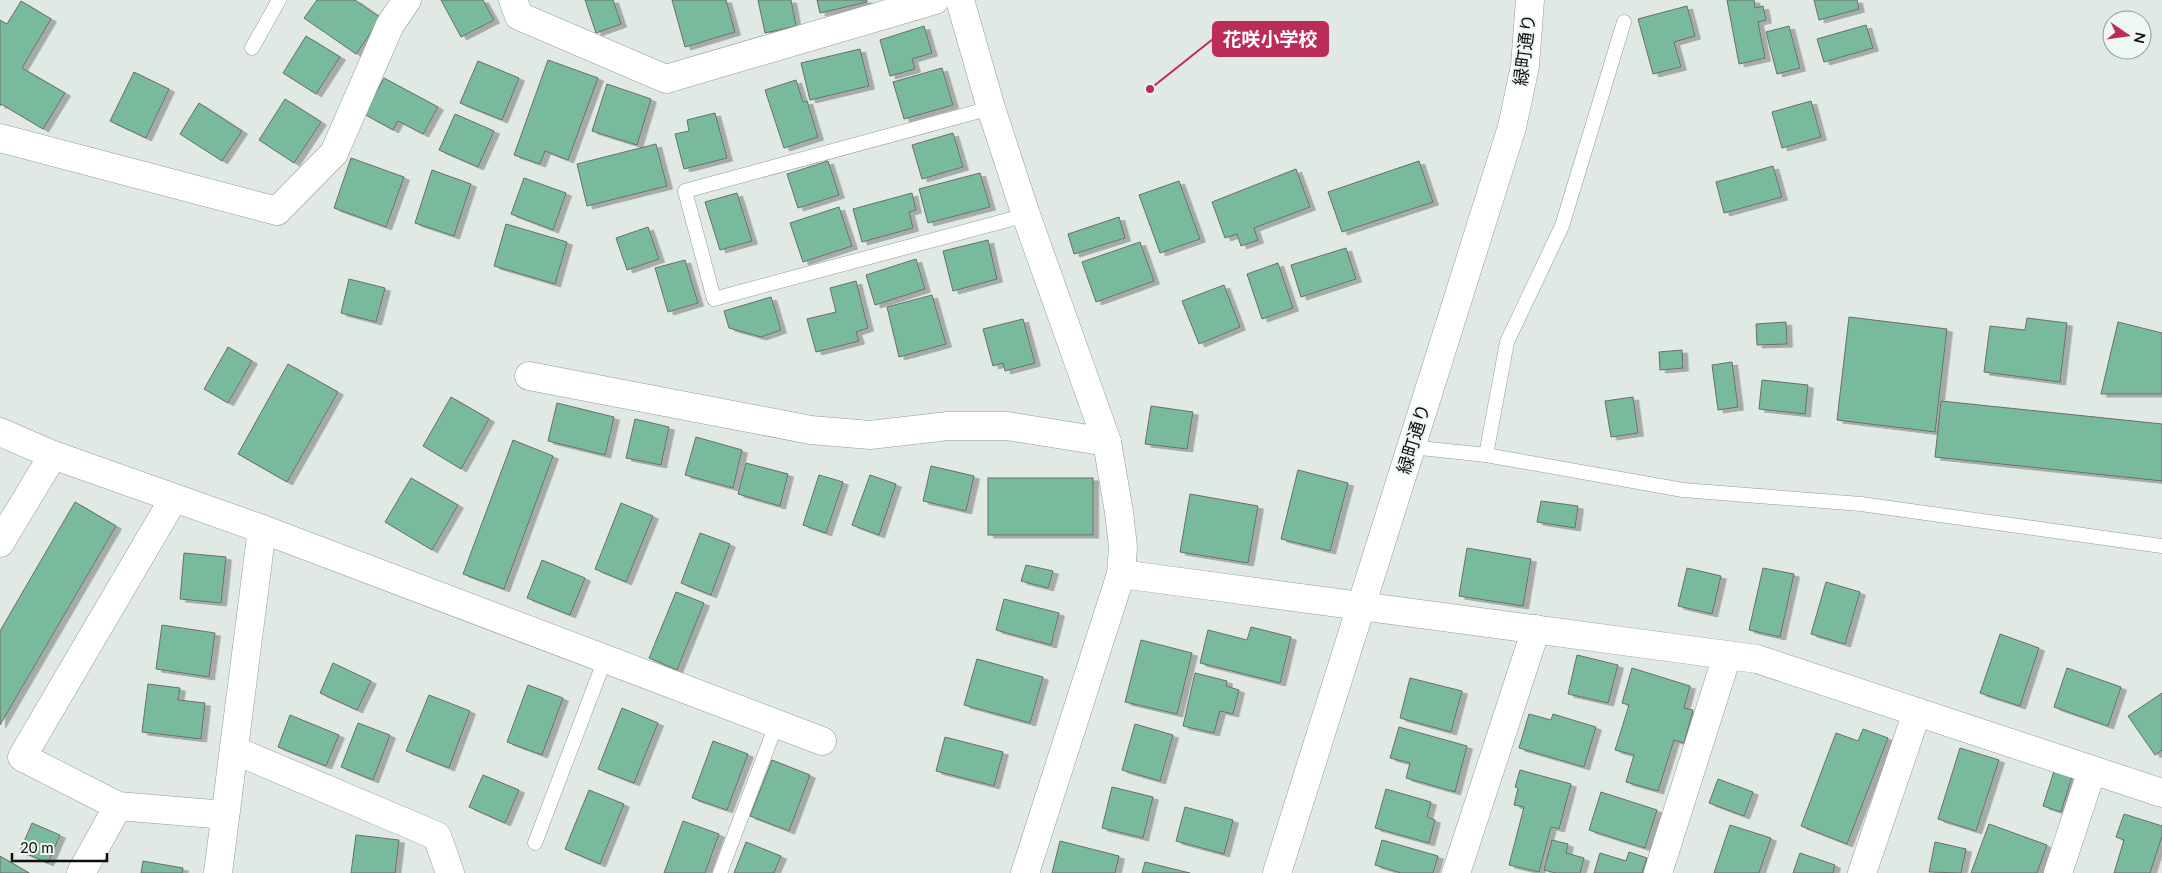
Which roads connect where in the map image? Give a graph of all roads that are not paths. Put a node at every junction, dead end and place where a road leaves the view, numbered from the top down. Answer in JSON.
{"nodes":[{"id":1,"x":279,"y":0,"type":"edge"},
{"id":2,"x":407,"y":0,"type":"edge"},
{"id":3,"x":512,"y":0,"type":"edge"},
{"id":4,"x":935,"y":0,"type":"edge"},
{"id":5,"x":960,"y":0,"type":"edge"},
{"id":6,"x":1530,"y":0,"type":"edge"},
{"id":7,"x":1624,"y":22,"type":"dead end"},
{"id":8,"x":252,"y":48,"type":"dead end"},
{"id":9,"x":991,"y":108,"type":"junction"},
{"id":10,"x":0,"y":138,"type":"edge"},
{"id":11,"x":1026,"y":215,"type":"junction"},
{"id":12,"x":529,"y":376,"type":"dead end"},
{"id":13,"x":0,"y":432,"type":"edge"},
{"id":14,"x":1107,"y":442,"type":"junction"},
{"id":15,"x":1411,"y":447,"type":"junction"},
{"id":16,"x":53,"y":455,"type":"junction"},
{"id":17,"x":1486,"y":455,"type":"junction"},
{"id":18,"x":174,"y":498,"type":"junction"},
{"id":19,"x":262,"y":529,"type":"junction"},
{"id":20,"x":0,"y":543,"type":"edge"},
{"id":21,"x":2162,"y":546,"type":"edge"},
{"id":22,"x":1121,"y":574,"type":"junction"},
{"id":23,"x":1362,"y":605,"type":"junction"},
{"id":24,"x":1536,"y":628,"type":"junction"},
{"id":25,"x":1727,"y":656,"type":"junction"},
{"id":26,"x":605,"y":659,"type":"junction"},
{"id":27,"x":1917,"y":712,"type":"junction"},
{"id":28,"x":776,"y":725,"type":"junction"},
{"id":29,"x":822,"y":741,"type":"dead end"},
{"id":30,"x":234,"y":750,"type":"junction"},
{"id":31,"x":2092,"y":770,"type":"junction"},
{"id":32,"x":2162,"y":793,"type":"edge"},
{"id":33,"x":118,"y":806,"type":"junction"},
{"id":34,"x":225,"y":815,"type":"junction"},
{"id":35,"x":535,"y":843,"type":"dead end"},
{"id":36,"x":81,"y":873,"type":"edge"},
{"id":37,"x":218,"y":873,"type":"edge"},
{"id":38,"x":450,"y":873,"type":"edge"},
{"id":39,"x":720,"y":873,"type":"edge"},
{"id":40,"x":1025,"y":873,"type":"edge"},
{"id":41,"x":1277,"y":873,"type":"edge"},
{"id":42,"x":1456,"y":873,"type":"edge"},
{"id":43,"x":1658,"y":873,"type":"edge"},
{"id":44,"x":1862,"y":873,"type":"edge"},
{"id":45,"x":2058,"y":873,"type":"edge"}],
"edges":[{"from":1,"to":8,"type":"lane"},
{"from":2,"to":10,"type":"street"},
{"from":3,"to":4,"type":"street"},
{"from":5,"to":9,"type":"street"},
{"from":6,"to":15,"type":"street","name":"緑町通り"},
{"from":7,"to":17,"type":"lane"},
{"from":9,"to":11,"type":"street"},
{"from":9,"to":11,"type":"lane"},
{"from":11,"to":14,"type":"street"},
{"from":12,"to":14,"type":"street"},
{"from":13,"to":16,"type":"street"},
{"from":14,"to":22,"type":"street"},
{"from":15,"to":17,"type":"lane"},
{"from":15,"to":23,"type":"street","name":"緑町通り"},
{"from":16,"to":18,"type":"street"},
{"from":16,"to":20,"type":"street"},
{"from":17,"to":21,"type":"lane"},
{"from":18,"to":19,"type":"street"},
{"from":18,"to":33,"type":"street"},
{"from":19,"to":26,"type":"street"},
{"from":19,"to":30,"type":"street"},
{"from":22,"to":23,"type":"street"},
{"from":22,"to":40,"type":"street"},
{"from":23,"to":24,"type":"street"},
{"from":23,"to":41,"type":"street","name":"緑町通り"},
{"from":24,"to":25,"type":"street"},
{"from":24,"to":42,"type":"street"},
{"from":25,"to":27,"type":"street"},
{"from":25,"to":43,"type":"street"},
{"from":26,"to":28,"type":"street"},
{"from":26,"to":35,"type":"lane"},
{"from":27,"to":31,"type":"street"},
{"from":27,"to":44,"type":"street"},
{"from":28,"to":29,"type":"street"},
{"from":28,"to":39,"type":"lane"},
{"from":30,"to":34,"type":"street"},
{"from":30,"to":38,"type":"street"},
{"from":31,"to":32,"type":"street"},
{"from":31,"to":45,"type":"street"},
{"from":33,"to":34,"type":"street"},
{"from":33,"to":36,"type":"street"},
{"from":34,"to":37,"type":"street"}]}
